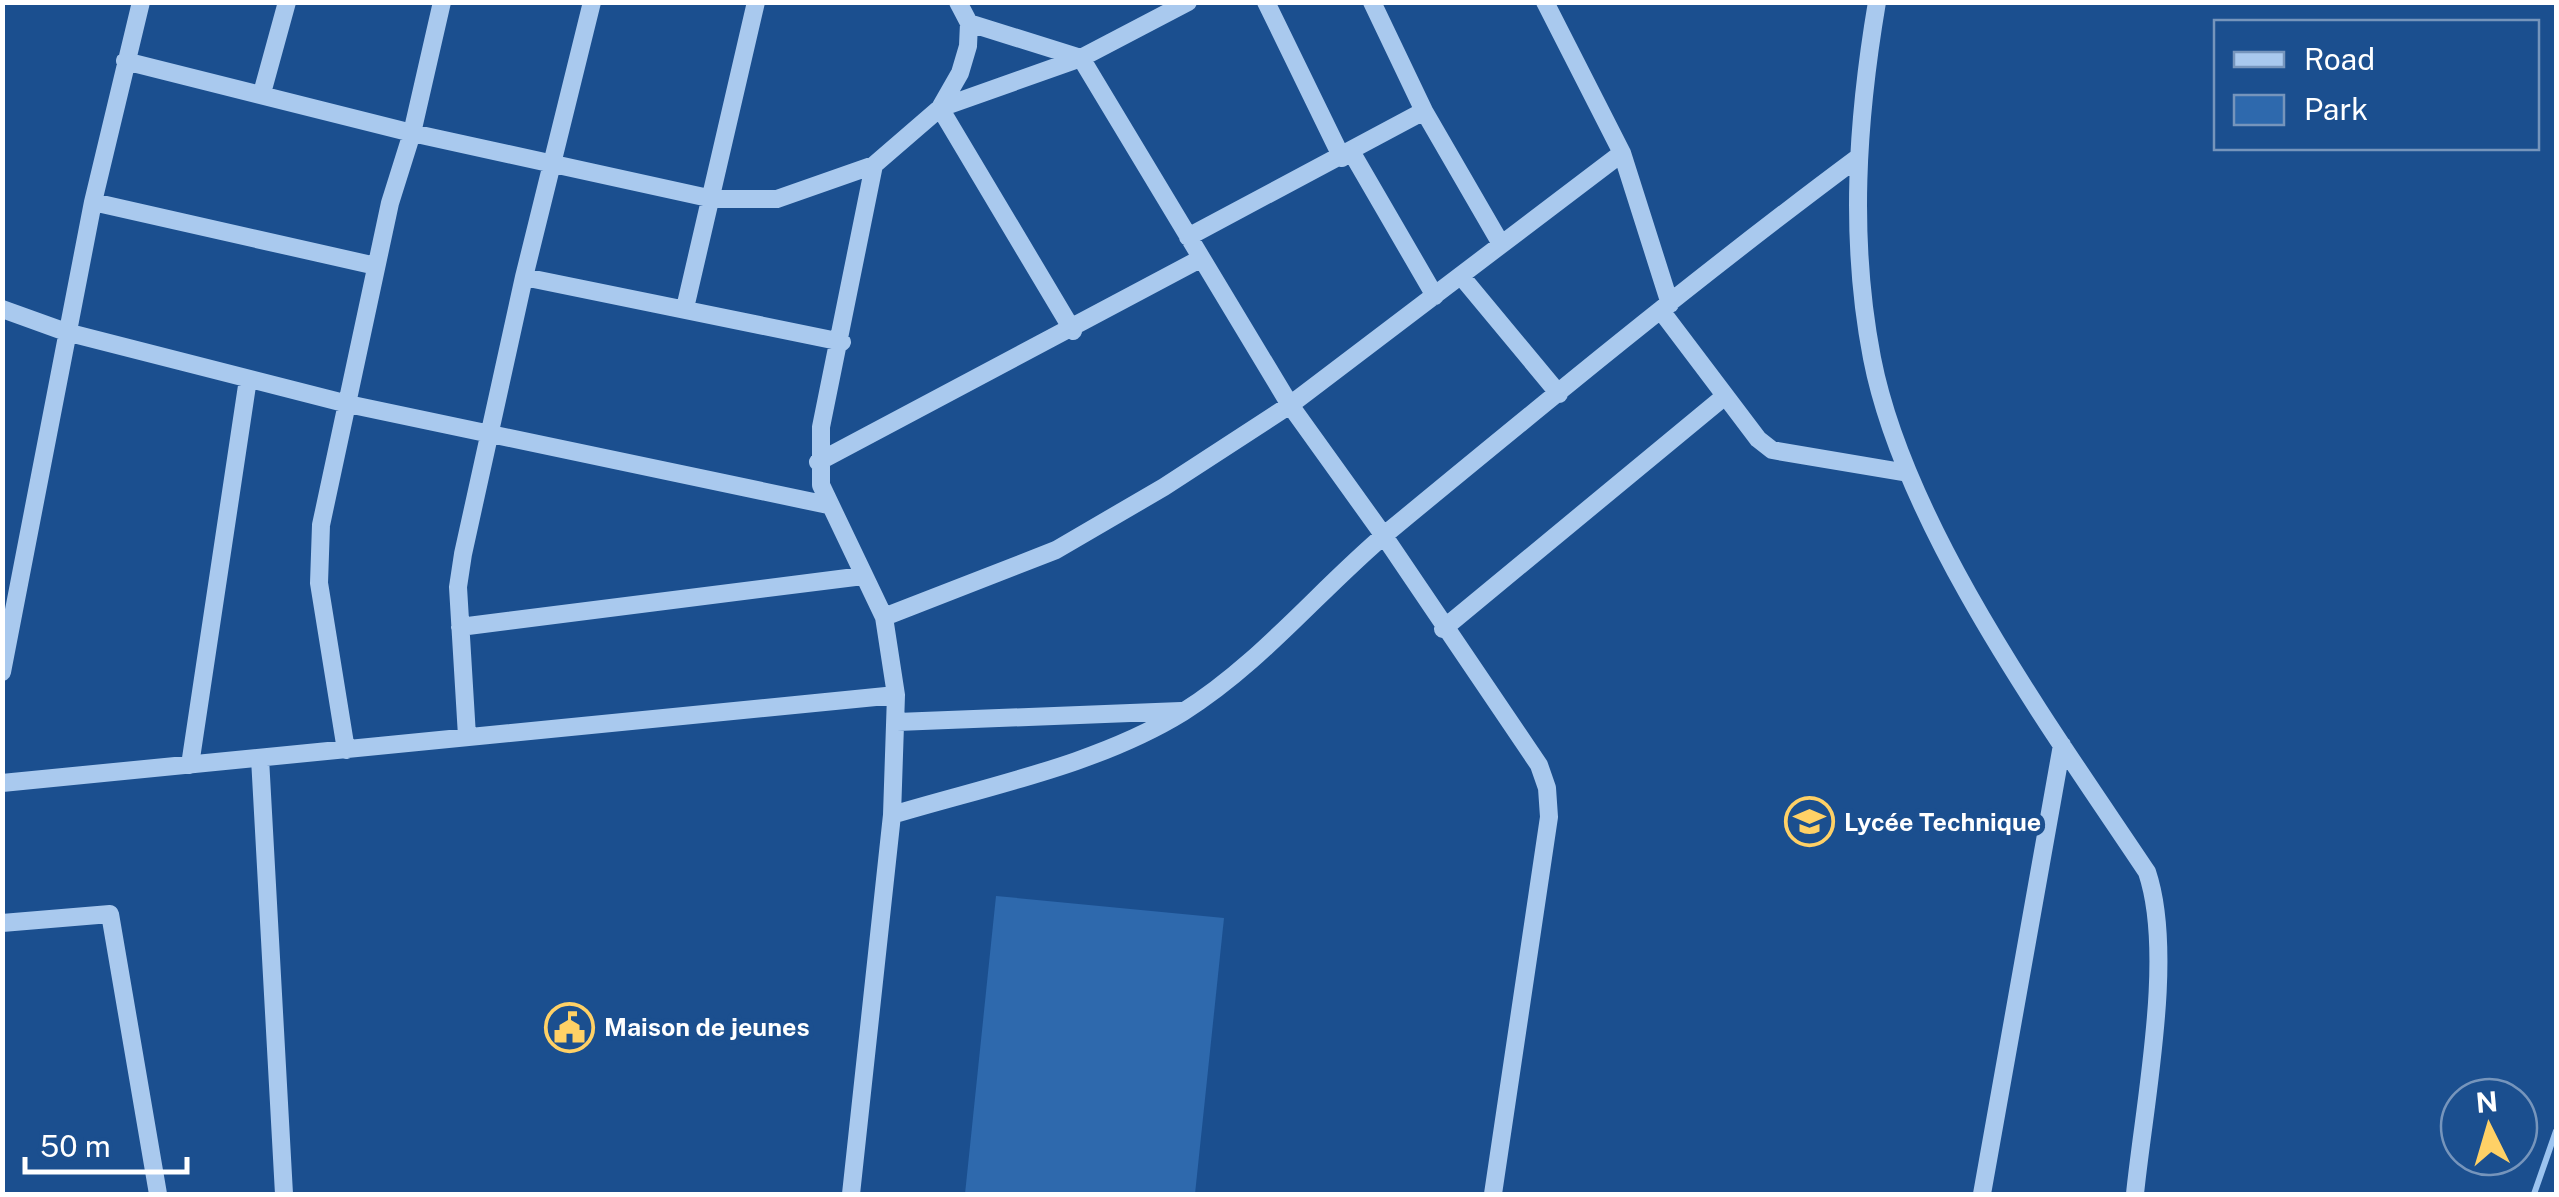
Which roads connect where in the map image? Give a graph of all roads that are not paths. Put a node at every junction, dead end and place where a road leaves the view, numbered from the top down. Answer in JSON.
{"nodes":[{"id":1,"x":141,"y":2,"type":"edge"},
{"id":2,"x":287,"y":2,"type":"edge"},
{"id":3,"x":442,"y":2,"type":"edge"},
{"id":4,"x":592,"y":2,"type":"edge"},
{"id":5,"x":756,"y":2,"type":"edge"},
{"id":6,"x":958,"y":2,"type":"edge"},
{"id":7,"x":1188,"y":2,"type":"edge"},
{"id":8,"x":1266,"y":2,"type":"edge"},
{"id":9,"x":1372,"y":2,"type":"edge"},
{"id":10,"x":1545,"y":2,"type":"edge"},
{"id":11,"x":1878,"y":2,"type":"edge"},
{"id":12,"x":970,"y":22,"type":"junction"},
{"id":13,"x":1081,"y":58,"type":"junction"},
{"id":14,"x":124,"y":62,"type":"junction"},
{"id":15,"x":262,"y":93,"type":"junction"},
{"id":16,"x":940,"y":108,"type":"junction"},
{"id":17,"x":1424,"y":111,"type":"junction"},
{"id":18,"x":412,"y":133,"type":"junction"},
{"id":19,"x":1622,"y":153,"type":"junction"},
{"id":20,"x":1347,"y":155,"type":"junction"},
{"id":21,"x":1856,"y":160,"type":"junction"},
{"id":22,"x":552,"y":164,"type":"junction"},
{"id":23,"x":874,"y":165,"type":"junction"},
{"id":24,"x":713,"y":199,"type":"junction"},
{"id":25,"x":92,"y":202,"type":"junction"},
{"id":26,"x":1188,"y":237,"type":"junction"},
{"id":27,"x":1501,"y":244,"type":"junction"},
{"id":28,"x":1200,"y":260,"type":"junction"},
{"id":29,"x":376,"y":266,"type":"junction"},
{"id":30,"x":1460,"y":276,"type":"junction"},
{"id":31,"x":524,"y":278,"type":"junction"},
{"id":32,"x":1435,"y":296,"type":"junction"},
{"id":33,"x":685,"y":308,"type":"junction"},
{"id":34,"x":1666,"y":308,"type":"junction"},
{"id":35,"x":2,"y":309,"type":"edge"},
{"id":36,"x":1073,"y":331,"type":"junction"},
{"id":37,"x":66,"y":332,"type":"junction"},
{"id":38,"x":842,"y":342,"type":"junction"},
{"id":39,"x":248,"y":379,"type":"junction"},
{"id":40,"x":1559,"y":394,"type":"junction"},
{"id":41,"x":1725,"y":396,"type":"junction"},
{"id":42,"x":348,"y":404,"type":"junction"},
{"id":43,"x":1290,"y":405,"type":"junction"},
{"id":44,"x":488,"y":434,"type":"junction"},
{"id":45,"x":818,"y":462,"type":"junction"},
{"id":46,"x":1908,"y":472,"type":"junction"},
{"id":47,"x":828,"y":505,"type":"junction"},
{"id":48,"x":1384,"y":536,"type":"junction"},
{"id":49,"x":863,"y":576,"type":"junction"},
{"id":50,"x":884,"y":618,"type":"junction"},
{"id":51,"x":460,"y":628,"type":"junction"},
{"id":52,"x":1443,"y":628,"type":"junction"},
{"id":53,"x":2,"y":672,"type":"edge"},
{"id":54,"x":896,"y":695,"type":"junction"},
{"id":55,"x":1185,"y":711,"type":"junction"},
{"id":56,"x":897,"y":722,"type":"junction"},
{"id":57,"x":467,"y":736,"type":"junction"},
{"id":58,"x":2062,"y":745,"type":"junction"},
{"id":59,"x":346,"y":750,"type":"junction"},
{"id":60,"x":260,"y":758,"type":"junction"},
{"id":61,"x":190,"y":765,"type":"junction"},
{"id":62,"x":2,"y":783,"type":"edge"},
{"id":63,"x":892,"y":815,"type":"junction"},
{"id":64,"x":2,"y":923,"type":"edge"},
{"id":65,"x":158,"y":1194,"type":"edge"},
{"id":66,"x":284,"y":1194,"type":"edge"},
{"id":67,"x":850,"y":1194,"type":"edge"},
{"id":68,"x":1493,"y":1194,"type":"edge"},
{"id":69,"x":1982,"y":1194,"type":"edge"},
{"id":70,"x":2135,"y":1194,"type":"edge"}],
"edges":[{"from":1,"to":14,"type":"street"},
{"from":2,"to":15,"type":"street"},
{"from":3,"to":18,"type":"street"},
{"from":4,"to":22,"type":"street"},
{"from":5,"to":24,"type":"street"},
{"from":6,"to":12,"type":"street"},
{"from":7,"to":13,"type":"street"},
{"from":8,"to":20,"type":"street"},
{"from":9,"to":17,"type":"street"},
{"from":10,"to":19,"type":"street"},
{"from":11,"to":21,"type":"street"},
{"from":12,"to":13,"type":"street"},
{"from":12,"to":16,"type":"street"},
{"from":13,"to":16,"type":"street"},
{"from":13,"to":26,"type":"street"},
{"from":14,"to":15,"type":"street"},
{"from":14,"to":25,"type":"street"},
{"from":15,"to":18,"type":"street"},
{"from":16,"to":23,"type":"street"},
{"from":16,"to":36,"type":"street"},
{"from":17,"to":20,"type":"street"},
{"from":17,"to":27,"type":"street"},
{"from":18,"to":22,"type":"street"},
{"from":18,"to":29,"type":"street"},
{"from":19,"to":27,"type":"street"},
{"from":19,"to":34,"type":"street"},
{"from":20,"to":26,"type":"street"},
{"from":20,"to":32,"type":"street"},
{"from":21,"to":34,"type":"street"},
{"from":21,"to":46,"type":"street"},
{"from":22,"to":24,"type":"street"},
{"from":22,"to":31,"type":"street"},
{"from":23,"to":24,"type":"street"},
{"from":23,"to":38,"type":"street"},
{"from":24,"to":33,"type":"street"},
{"from":25,"to":29,"type":"street"},
{"from":25,"to":37,"type":"street"},
{"from":26,"to":28,"type":"street"},
{"from":27,"to":30,"type":"street"},
{"from":28,"to":36,"type":"street"},
{"from":28,"to":43,"type":"street"},
{"from":29,"to":42,"type":"street"},
{"from":30,"to":32,"type":"street"},
{"from":30,"to":40,"type":"street"},
{"from":31,"to":33,"type":"street"},
{"from":31,"to":44,"type":"street"},
{"from":32,"to":43,"type":"street"},
{"from":33,"to":38,"type":"street"},
{"from":34,"to":40,"type":"street"},
{"from":34,"to":41,"type":"street"},
{"from":35,"to":37,"type":"street"},
{"from":36,"to":45,"type":"street"},
{"from":37,"to":39,"type":"street"},
{"from":37,"to":53,"type":"street"},
{"from":38,"to":45,"type":"street"},
{"from":39,"to":42,"type":"street"},
{"from":39,"to":61,"type":"street"},
{"from":40,"to":48,"type":"street"},
{"from":41,"to":46,"type":"street"},
{"from":41,"to":52,"type":"street"},
{"from":42,"to":44,"type":"street"},
{"from":42,"to":59,"type":"street"},
{"from":43,"to":48,"type":"street"},
{"from":43,"to":50,"type":"street"},
{"from":44,"to":47,"type":"street"},
{"from":44,"to":51,"type":"street"},
{"from":45,"to":47,"type":"street"},
{"from":46,"to":58,"type":"street"},
{"from":47,"to":49,"type":"street"},
{"from":48,"to":52,"type":"street"},
{"from":48,"to":55,"type":"street"},
{"from":49,"to":50,"type":"street"},
{"from":49,"to":51,"type":"street"},
{"from":50,"to":54,"type":"street"},
{"from":51,"to":57,"type":"street"},
{"from":52,"to":68,"type":"street"},
{"from":54,"to":56,"type":"street"},
{"from":54,"to":57,"type":"street"},
{"from":55,"to":56,"type":"street"},
{"from":55,"to":63,"type":"street"},
{"from":56,"to":63,"type":"street"},
{"from":57,"to":59,"type":"street"},
{"from":58,"to":69,"type":"street"},
{"from":58,"to":70,"type":"street"},
{"from":59,"to":60,"type":"street"},
{"from":60,"to":61,"type":"street"},
{"from":60,"to":66,"type":"street"},
{"from":61,"to":62,"type":"street"},
{"from":63,"to":67,"type":"street"},
{"from":64,"to":65,"type":"street"}]}
